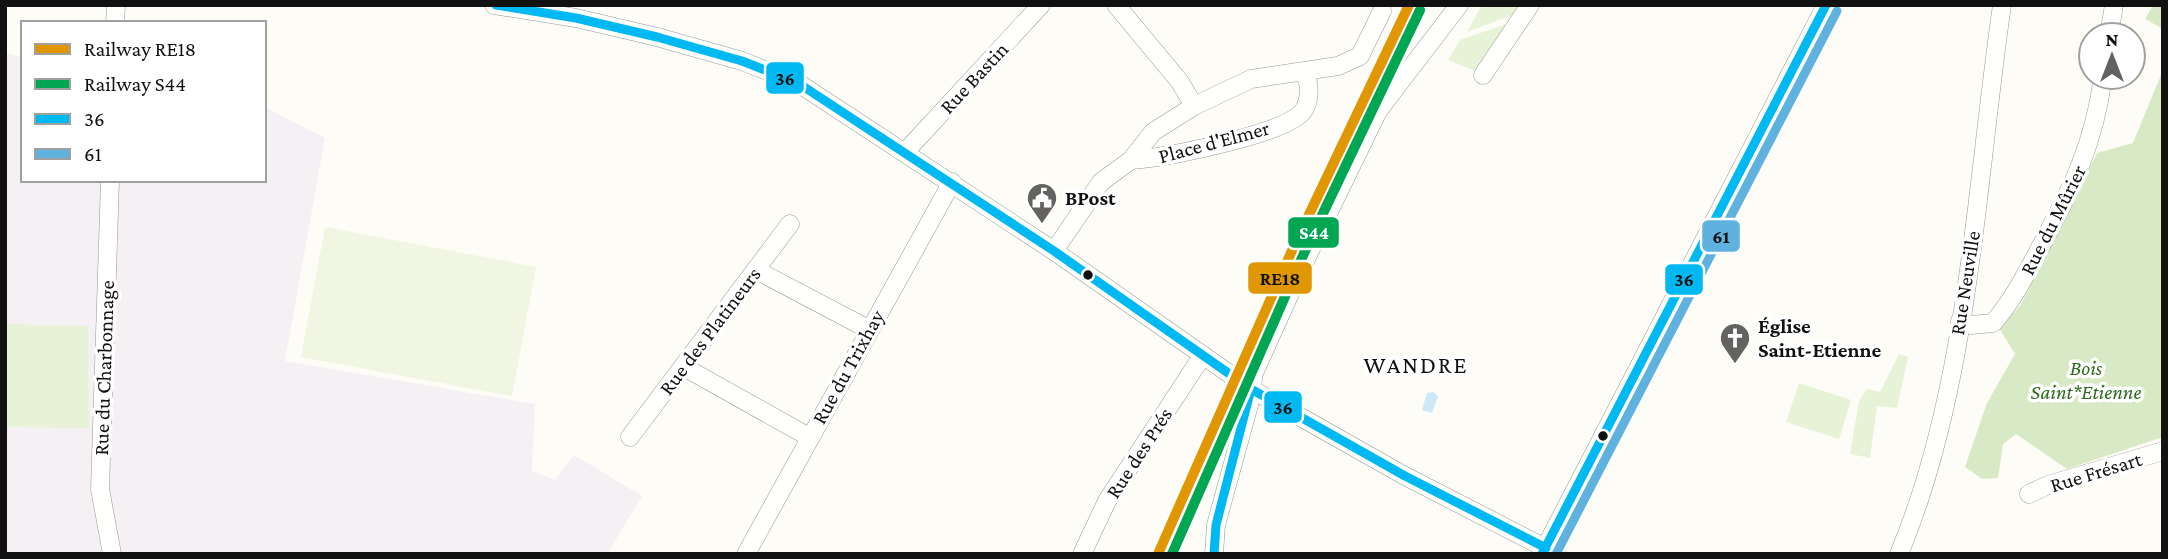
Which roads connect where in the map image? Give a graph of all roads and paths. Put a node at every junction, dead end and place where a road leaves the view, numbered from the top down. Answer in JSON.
{"nodes":[{"id":1,"x":494,"y":5,"type":"edge"},
{"id":2,"x":1041,"y":5,"type":"edge"},
{"id":3,"x":1116,"y":5,"type":"edge"},
{"id":4,"x":1459,"y":5,"type":"edge"},
{"id":5,"x":1530,"y":5,"type":"edge"},
{"id":6,"x":1826,"y":5,"type":"edge"},
{"id":7,"x":2002,"y":5,"type":"edge"},
{"id":8,"x":1382,"y":11,"type":"dead end"},
{"id":9,"x":1304,"y":71,"type":"junction"},
{"id":10,"x":1483,"y":75,"type":"dead end"},
{"id":11,"x":2100,"y":91,"type":"edge"},
{"id":12,"x":1194,"y":106,"type":"junction"},
{"id":13,"x":906,"y":151,"type":"junction"},
{"id":14,"x":1131,"y":160,"type":"junction"},
{"id":15,"x":110,"y":182,"type":"edge"},
{"id":16,"x":952,"y":182,"type":"junction"},
{"id":17,"x":790,"y":224,"type":"dead end"},
{"id":18,"x":1054,"y":251,"type":"junction"},
{"id":19,"x":756,"y":270,"type":"junction"},
{"id":20,"x":1960,"y":321,"type":"junction"},
{"id":21,"x":870,"y":330,"type":"junction"},
{"id":22,"x":1203,"y":355,"type":"junction"},
{"id":23,"x":684,"y":367,"type":"junction"},
{"id":24,"x":1251,"y":389,"type":"junction"},
{"id":25,"x":809,"y":437,"type":"junction"},
{"id":26,"x":630,"y":438,"type":"dead end"},
{"id":27,"x":2163,"y":451,"type":"edge"},
{"id":28,"x":2029,"y":494,"type":"dead end"},
{"id":29,"x":1548,"y":552,"type":"edge"},
{"id":30,"x":112,"y":554,"type":"edge"},
{"id":31,"x":747,"y":554,"type":"edge"},
{"id":32,"x":1082,"y":554,"type":"edge"},
{"id":33,"x":1214,"y":554,"type":"edge"},
{"id":34,"x":1899,"y":554,"type":"edge"}],
"edges":[{"from":1,"to":13,"type":"street"},
{"from":2,"to":13,"type":"street","name":"Rue Bastin"},
{"from":3,"to":12,"type":"street"},
{"from":4,"to":24,"type":"street"},
{"from":5,"to":10,"type":"street"},
{"from":6,"to":29,"type":"street"},
{"from":7,"to":20,"type":"street","name":"Rue Neuville"},
{"from":8,"to":9,"type":"street"},
{"from":9,"to":12,"type":"street","name":"Place d'Elmer"},
{"from":9,"to":14,"type":"street","name":"Place d'Elmer"},
{"from":11,"to":20,"type":"street","name":"Rue du Mûrier"},
{"from":12,"to":14,"type":"street","name":"Place d'Elmer"},
{"from":13,"to":16,"type":"street"},
{"from":14,"to":18,"type":"street","name":"Place d'Elmer"},
{"from":15,"to":30,"type":"street","name":"Rue du Charbonnage"},
{"from":16,"to":18,"type":"street"},
{"from":16,"to":21,"type":"street","name":"Rue du Trixhay"},
{"from":17,"to":19,"type":"street","name":"Rue des Platineurs"},
{"from":18,"to":22,"type":"street"},
{"from":19,"to":21,"type":"street"},
{"from":19,"to":23,"type":"street","name":"Rue des Platineurs"},
{"from":20,"to":34,"type":"street","name":"Rue Neuville"},
{"from":21,"to":25,"type":"street","name":"Rue du Trixhay"},
{"from":22,"to":24,"type":"street"},
{"from":22,"to":32,"type":"street","name":"Rue des Prés"},
{"from":23,"to":25,"type":"street"},
{"from":23,"to":26,"type":"street","name":"Rue des Platineurs"},
{"from":24,"to":29,"type":"street"},
{"from":24,"to":33,"type":"street"},
{"from":25,"to":31,"type":"street","name":"Rue du Trixhay"},
{"from":27,"to":28,"type":"street","name":"Rue Frésart"}]}
